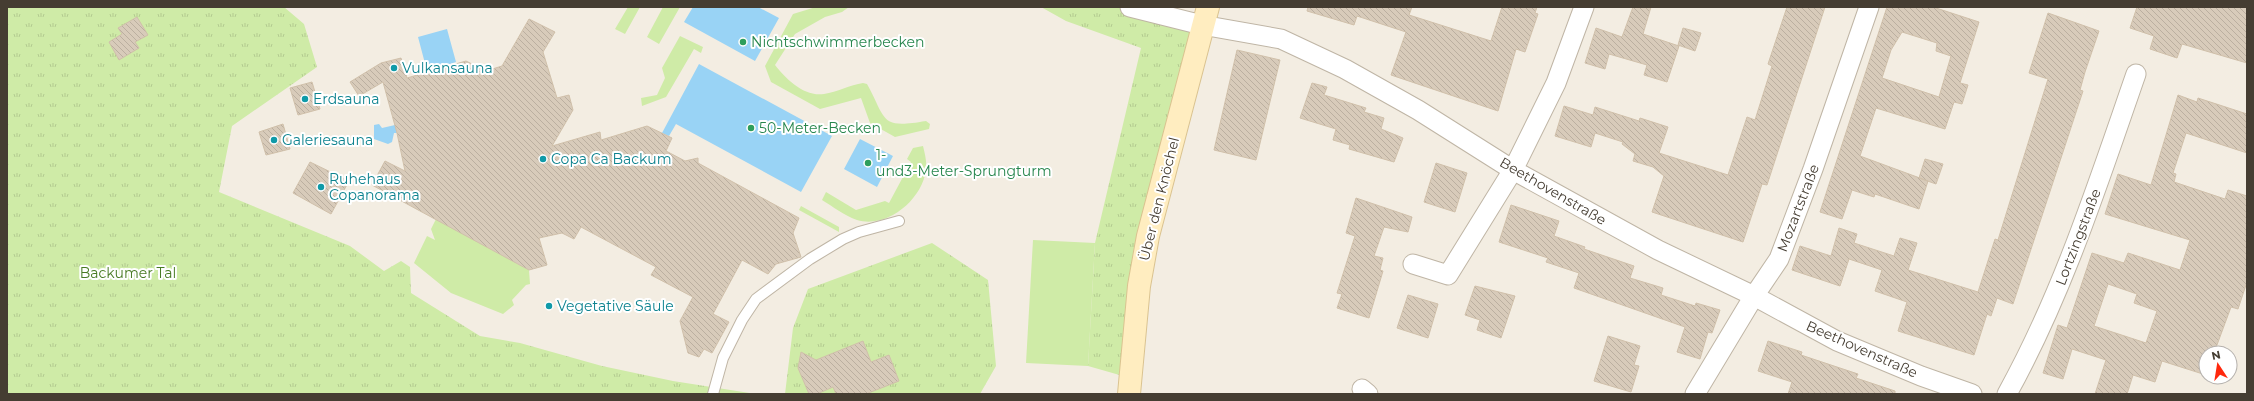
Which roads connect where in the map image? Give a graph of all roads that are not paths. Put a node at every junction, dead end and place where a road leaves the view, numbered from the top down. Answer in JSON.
{"nodes":[{"id":1,"x":1130,"y":7,"type":"edge"},
{"id":2,"x":1584,"y":7,"type":"edge"},
{"id":3,"x":1870,"y":7,"type":"edge"},
{"id":4,"x":1205,"y":16,"type":"edge"},
{"id":5,"x":2136,"y":74,"type":"dead end"},
{"id":6,"x":1513,"y":170,"type":"junction"},
{"id":7,"x":899,"y":222,"type":"dead end"},
{"id":8,"x":1414,"y":264,"type":"dead end"},
{"id":9,"x":1754,"y":296,"type":"junction"},
{"id":10,"x":713,"y":394,"type":"edge"},
{"id":11,"x":1129,"y":394,"type":"edge"},
{"id":12,"x":1696,"y":394,"type":"edge"},
{"id":13,"x":1972,"y":394,"type":"edge"},
{"id":14,"x":2007,"y":394,"type":"edge"}],
"edges":[{"from":1,"to":4,"type":"street","name":"Beethovenstraße"},
{"from":2,"to":6,"type":"street"},
{"from":3,"to":9,"type":"street","name":"Mozartstraße"},
{"from":4,"to":6,"type":"street","name":"Beethovenstraße"},
{"from":4,"to":11,"type":"main road","name":"Über den Knöchel"},
{"from":5,"to":14,"type":"street","name":"Lortzingstraße"},
{"from":6,"to":8,"type":"street"},
{"from":6,"to":9,"type":"street","name":"Beethovenstraße"},
{"from":7,"to":10,"type":"lane"},
{"from":9,"to":12,"type":"street","name":"Mozartstraße"},
{"from":9,"to":13,"type":"street","name":"Beethovenstraße"}]}
